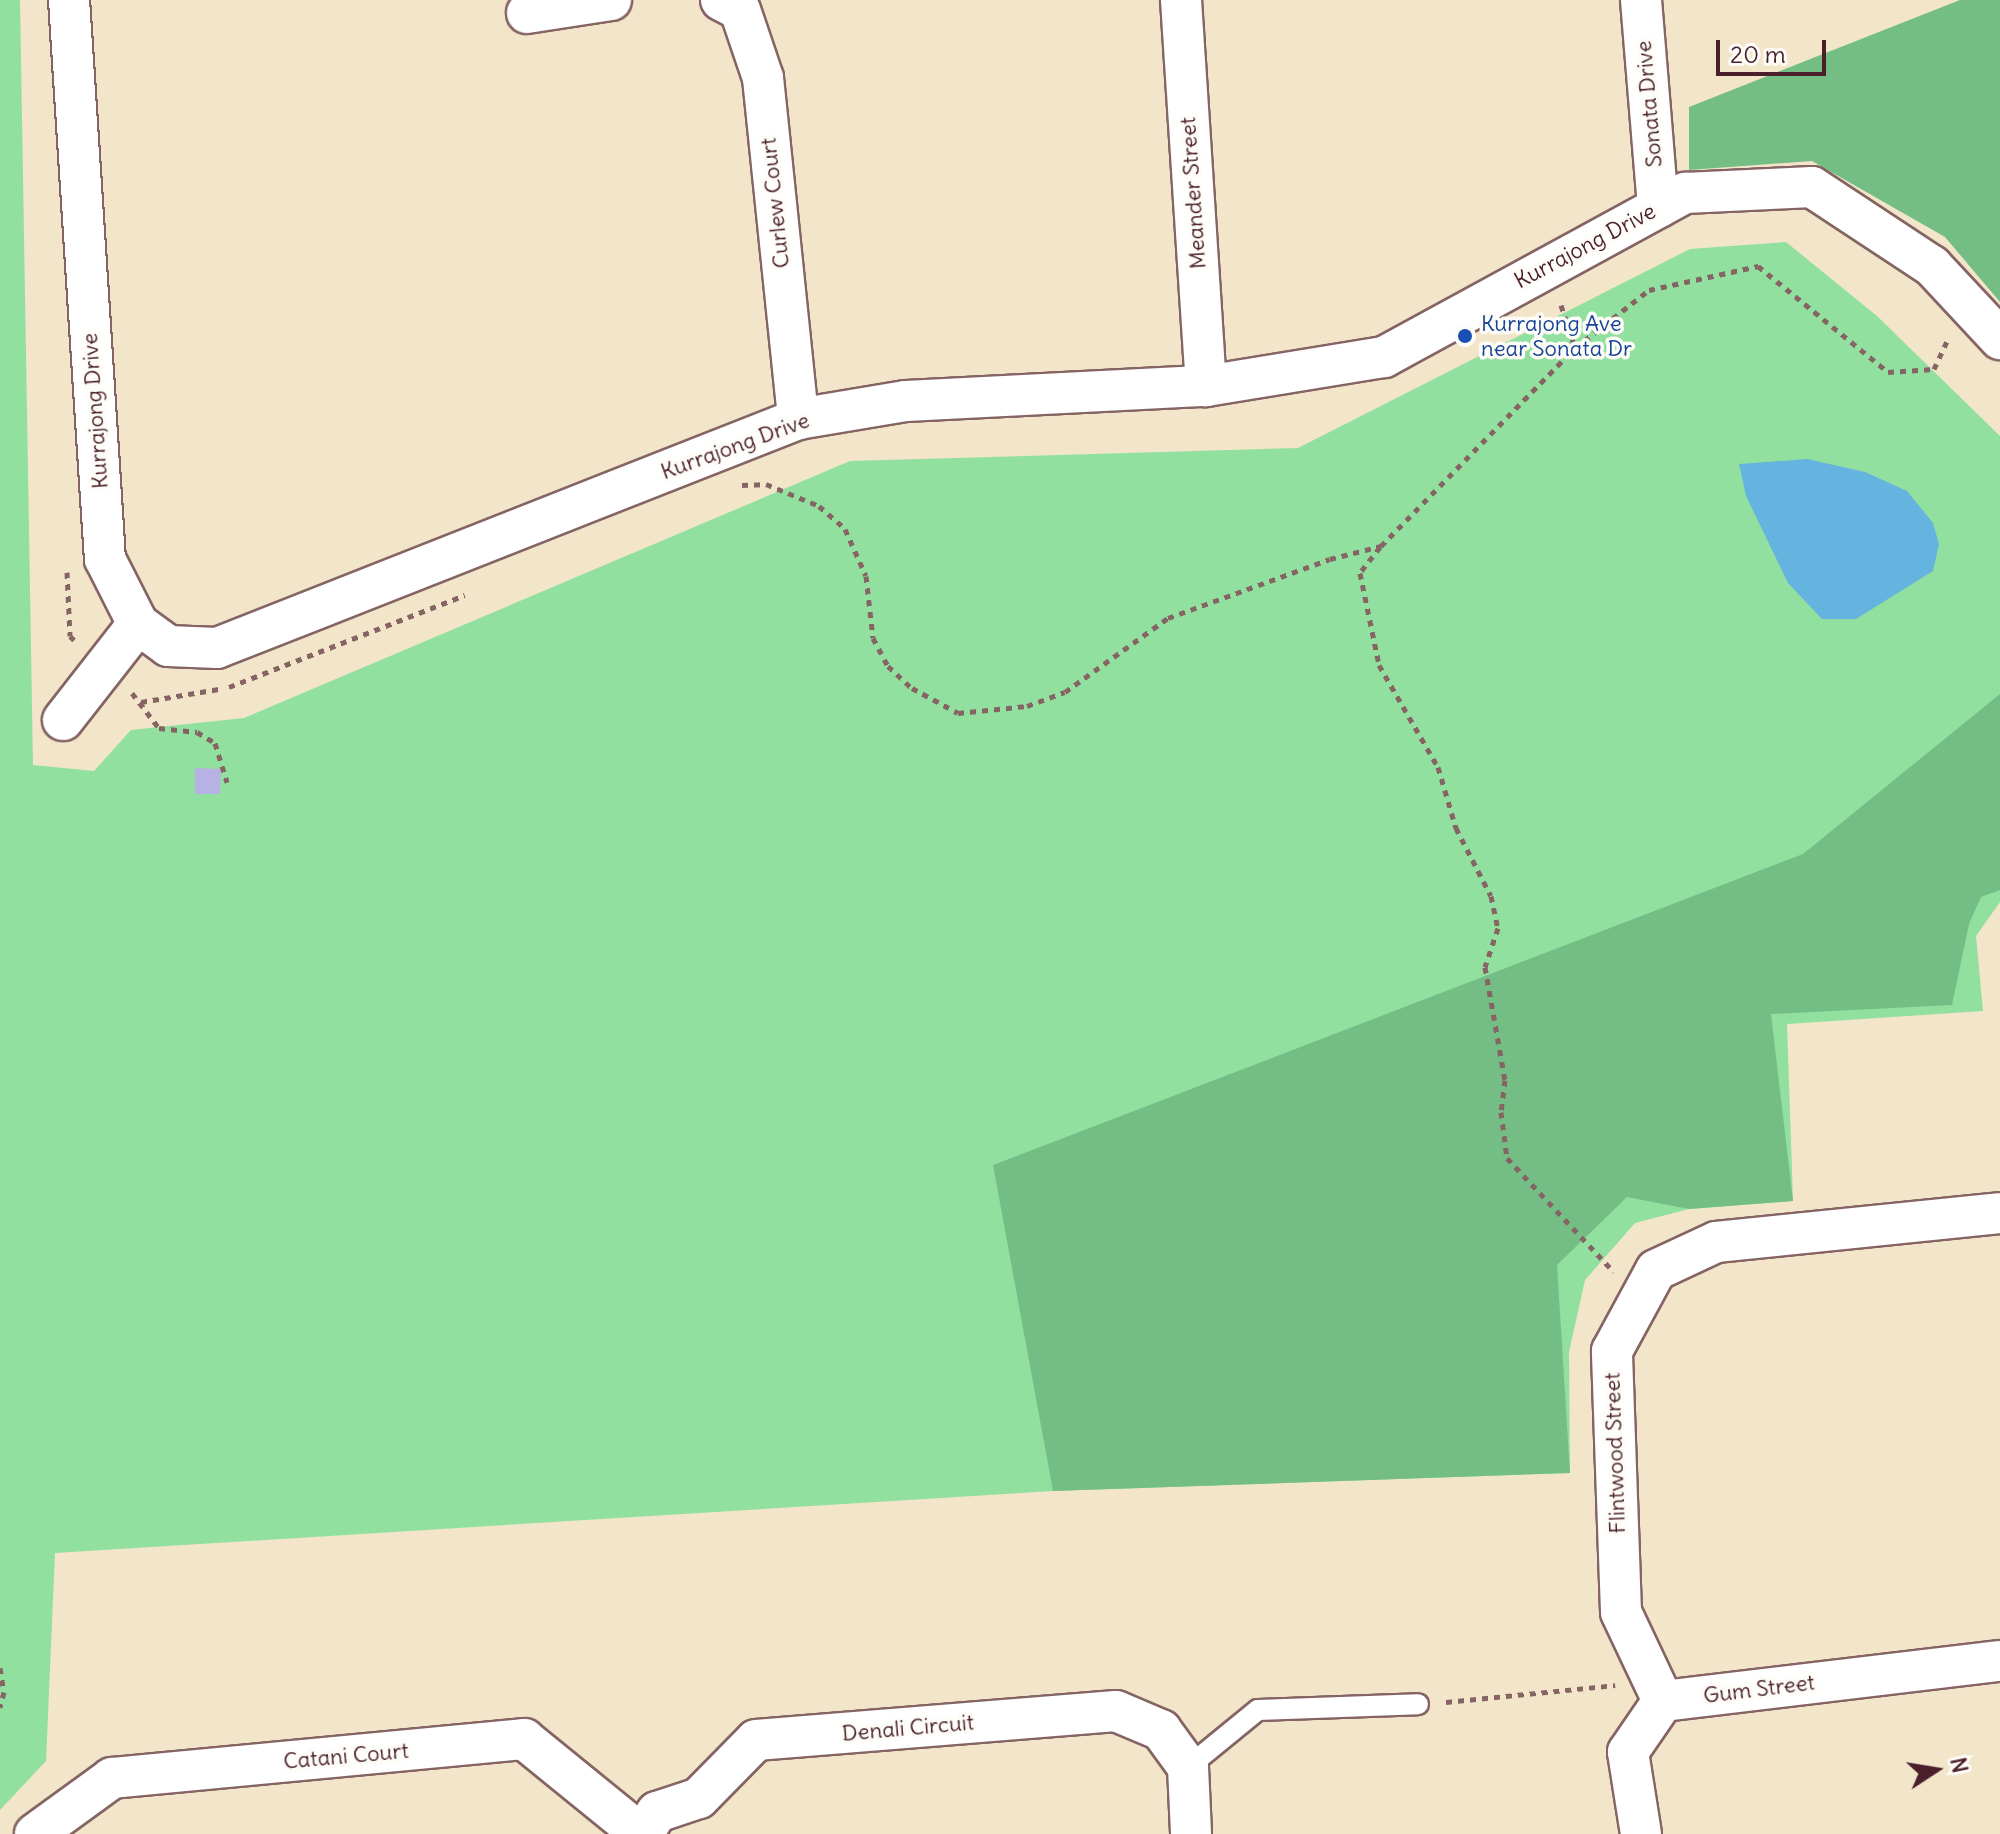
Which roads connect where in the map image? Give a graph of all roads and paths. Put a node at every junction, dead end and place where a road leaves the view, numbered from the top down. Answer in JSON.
{"nodes":[{"id":1,"x":69,"y":0,"type":"edge"},
{"id":2,"x":611,"y":0,"type":"edge"},
{"id":3,"x":721,"y":0,"type":"edge"},
{"id":4,"x":1181,"y":0,"type":"edge"},
{"id":5,"x":1641,"y":0,"type":"edge"},
{"id":6,"x":527,"y":13,"type":"dead end"},
{"id":7,"x":1658,"y":207,"type":"junction"},
{"id":8,"x":1965,"y":302,"type":"junction"},
{"id":9,"x":2000,"y":339,"type":"edge"},
{"id":10,"x":1206,"y":386,"type":"junction"},
{"id":11,"x":798,"y":419,"type":"junction"},
{"id":12,"x":726,"y":491,"type":"dead end"},
{"id":13,"x":1381,"y":546,"type":"junction"},
{"id":14,"x":476,"y":591,"type":"dead end"},
{"id":15,"x":138,"y":624,"type":"junction"},
{"id":16,"x":63,"y":720,"type":"dead end"},
{"id":17,"x":227,"y":782,"type":"dead end"},
{"id":18,"x":2000,"y":1213,"type":"edge"},
{"id":19,"x":1639,"y":1299,"type":"junction"},
{"id":20,"x":2000,"y":1661,"type":"edge"},
{"id":21,"x":0,"y":1668,"type":"edge"},
{"id":22,"x":1657,"y":1687,"type":"junction"},
{"id":23,"x":1418,"y":1704,"type":"joint"},
{"id":24,"x":0,"y":1707,"type":"edge"},
{"id":25,"x":1188,"y":1767,"type":"junction"},
{"id":26,"x":35,"y":1834,"type":"edge"},
{"id":27,"x":642,"y":1834,"type":"edge"},
{"id":28,"x":1191,"y":1834,"type":"edge"},
{"id":29,"x":1641,"y":1834,"type":"edge"}],
"edges":[{"from":1,"to":15,"type":"street","name":"Kurrajong Drive"},
{"from":2,"to":6,"type":"street"},
{"from":3,"to":11,"type":"street","name":"Curlew Court"},
{"from":4,"to":10,"type":"street","name":"Meander Street"},
{"from":5,"to":7,"type":"street","name":"Sonata Drive"},
{"from":7,"to":8,"type":"street","name":"Kurrajong Drive"},
{"from":7,"to":10,"type":"street","name":"Kurrajong Drive"},
{"from":8,"to":9,"type":"street","name":"Kurrajong Drive"},
{"from":8,"to":13,"type":"path"},
{"from":10,"to":11,"type":"street","name":"Kurrajong Drive"},
{"from":11,"to":15,"type":"street","name":"Kurrajong Drive"},
{"from":12,"to":13,"type":"path"},
{"from":13,"to":19,"type":"path"},
{"from":14,"to":17,"type":"path"},
{"from":15,"to":16,"type":"street"},
{"from":18,"to":19,"type":"street","name":"Flintwood Street"},
{"from":19,"to":22,"type":"street","name":"Flintwood Street"},
{"from":20,"to":22,"type":"street","name":"Gum Street"},
{"from":21,"to":24,"type":"path"},
{"from":22,"to":23,"type":"path"},
{"from":22,"to":29,"type":"street"},
{"from":23,"to":25,"type":"lane"},
{"from":25,"to":27,"type":"street","name":"Denali Circuit"},
{"from":25,"to":28,"type":"street"},
{"from":26,"to":27,"type":"street","name":"Catani Court"}]}
